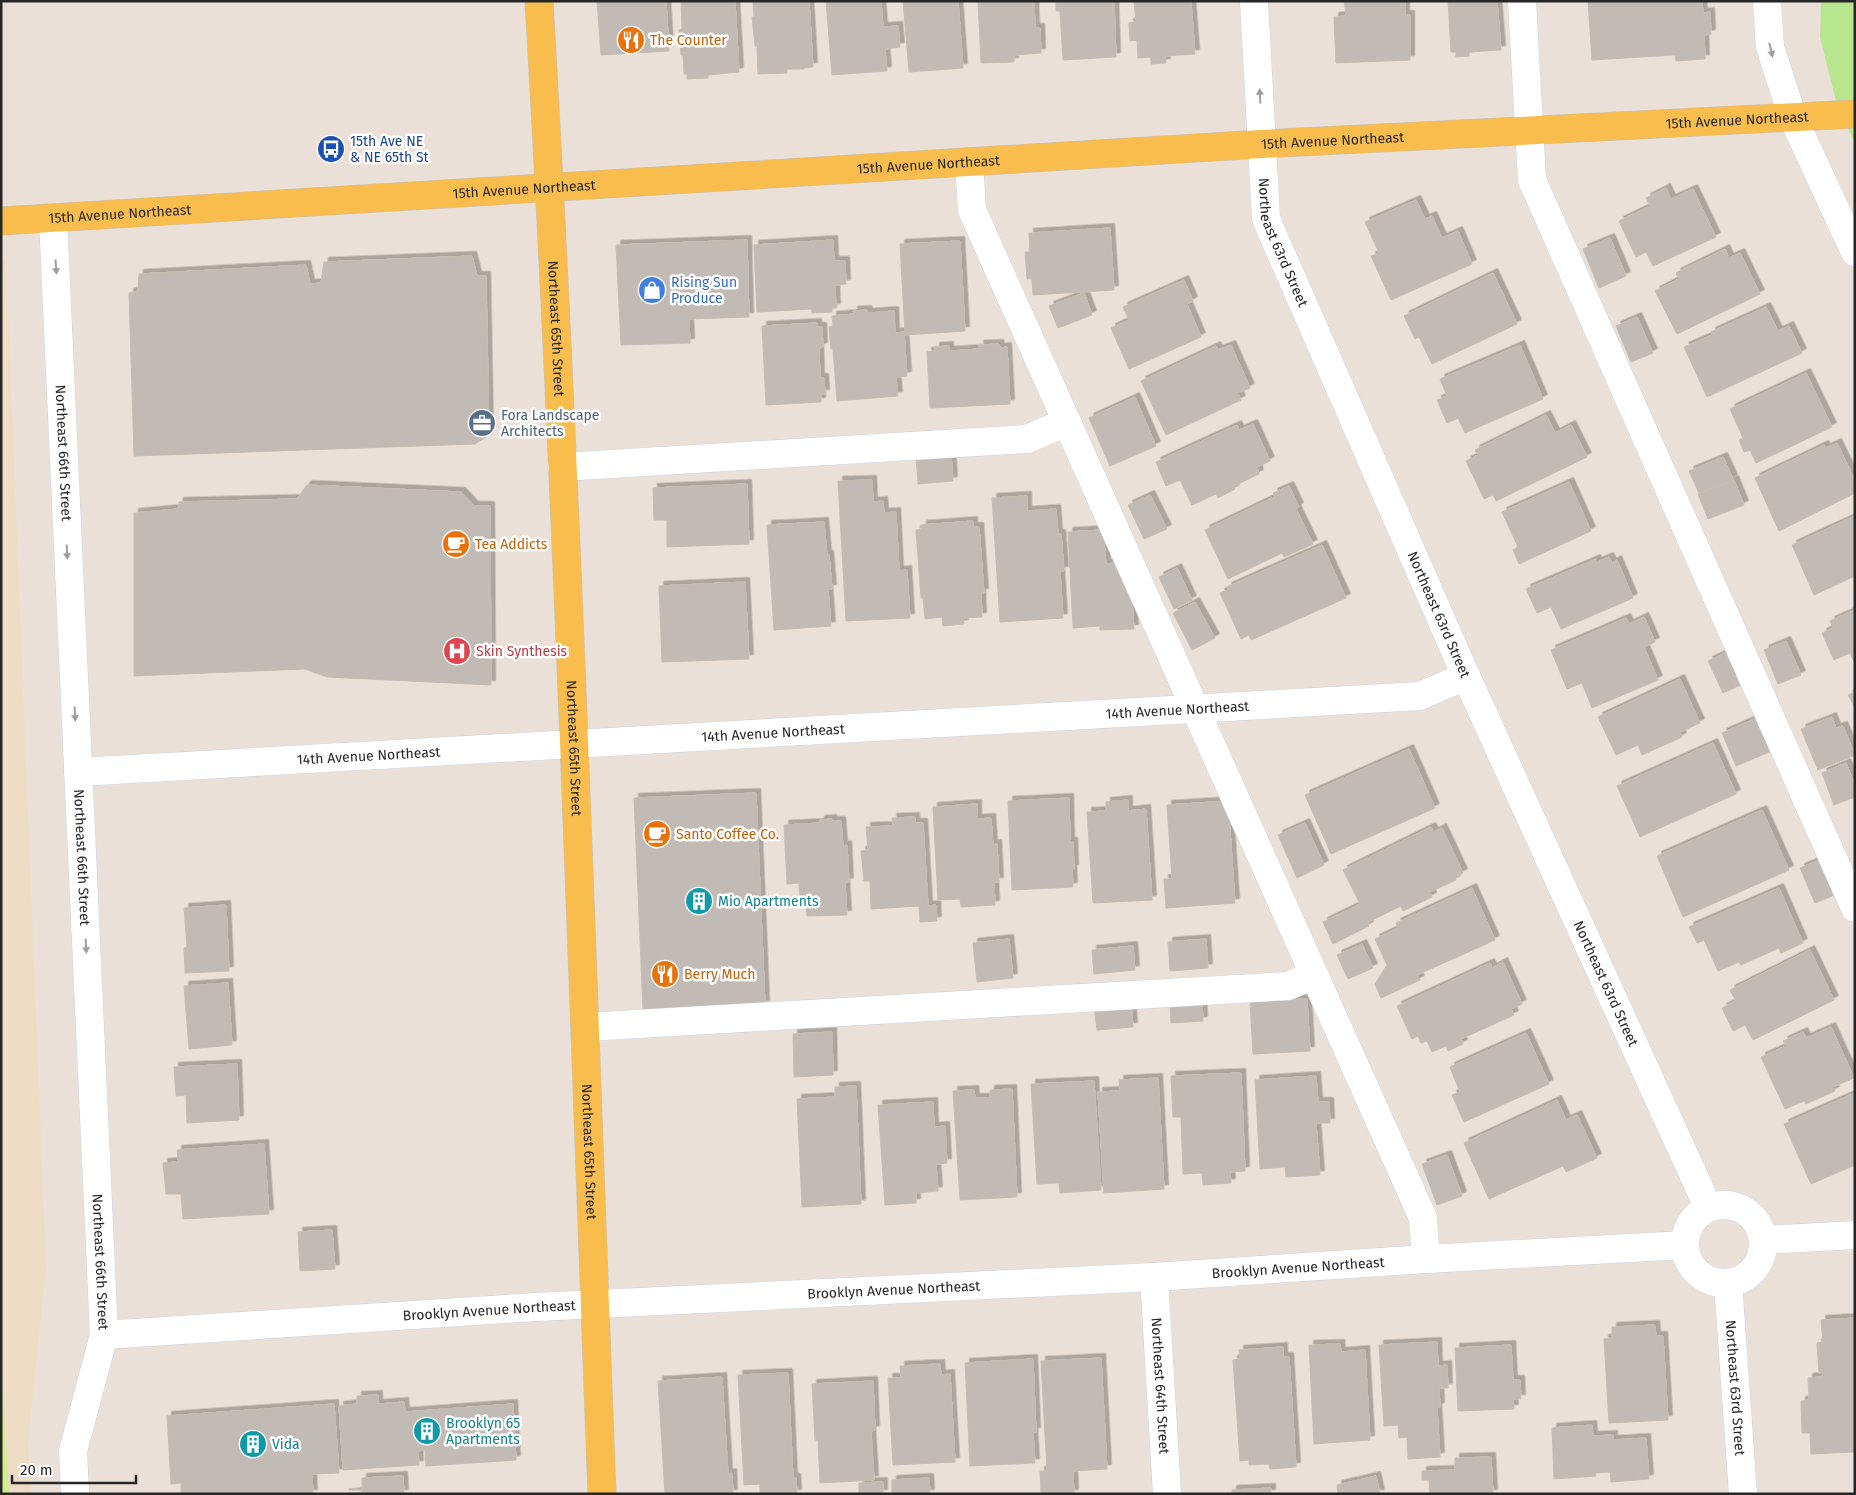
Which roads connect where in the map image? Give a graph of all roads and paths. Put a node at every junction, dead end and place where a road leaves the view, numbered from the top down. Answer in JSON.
{"nodes":[{"id":1,"x":539,"y":1,"type":"edge"},
{"id":2,"x":1254,"y":1,"type":"edge"},
{"id":3,"x":1522,"y":1,"type":"edge"},
{"id":4,"x":1768,"y":1,"type":"edge"},
{"id":5,"x":1855,"y":114,"type":"edge"},
{"id":6,"x":1793,"y":118,"type":"junction"},
{"id":7,"x":1529,"y":131,"type":"junction"},
{"id":8,"x":1262,"y":144,"type":"junction"},
{"id":9,"x":969,"y":162,"type":"junction"},
{"id":10,"x":550,"y":188,"type":"junction"},
{"id":11,"x":53,"y":218,"type":"junction"},
{"id":12,"x":1,"y":221,"type":"edge"},
{"id":13,"x":1855,"y":252,"type":"edge"},
{"id":14,"x":1067,"y":422,"type":"junction"},
{"id":15,"x":562,"y":467,"type":"junction"},
{"id":16,"x":1466,"y":676,"type":"junction"},
{"id":17,"x":1194,"y":708,"type":"junction"},
{"id":18,"x":574,"y":744,"type":"junction"},
{"id":19,"x":78,"y":772,"type":"junction"},
{"id":20,"x":1855,"y":908,"type":"edge"},
{"id":21,"x":1314,"y":975,"type":"junction"},
{"id":22,"x":586,"y":1027,"type":"junction"},
{"id":23,"x":1708,"y":1207,"type":"junction"},
{"id":24,"x":1855,"y":1235,"type":"edge"},
{"id":25,"x":1763,"y":1240,"type":"junction"},
{"id":26,"x":1685,"y":1245,"type":"junction"},
{"id":27,"x":1426,"y":1259,"type":"junction"},
{"id":28,"x":1154,"y":1277,"type":"junction"},
{"id":29,"x":1728,"y":1283,"type":"junction"},
{"id":30,"x":595,"y":1304,"type":"junction"},
{"id":31,"x":104,"y":1335,"type":"junction"},
{"id":32,"x":75,"y":1494,"type":"edge"},
{"id":33,"x":602,"y":1494,"type":"edge"},
{"id":34,"x":1167,"y":1494,"type":"edge"},
{"id":35,"x":1743,"y":1494,"type":"edge"}],
"edges":[{"from":1,"to":10,"type":"main road","name":"Northeast 65th Street"},
{"from":8,"to":2,"type":"street","name":"Northeast 63rd Street","one_way":true},
{"from":3,"to":7,"type":"street"},
{"from":4,"to":6,"type":"street","one_way":true},
{"from":5,"to":6,"type":"main road","name":"15th Avenue Northeast"},
{"from":6,"to":7,"type":"main road","name":"15th Avenue Northeast"},
{"from":6,"to":13,"type":"street"},
{"from":7,"to":8,"type":"main road","name":"15th Avenue Northeast"},
{"from":7,"to":20,"type":"street"},
{"from":8,"to":9,"type":"main road","name":"15th Avenue Northeast"},
{"from":8,"to":16,"type":"street","name":"Northeast 63rd Street"},
{"from":9,"to":10,"type":"main road","name":"15th Avenue Northeast"},
{"from":9,"to":14,"type":"street"},
{"from":10,"to":11,"type":"main road","name":"15th Avenue Northeast"},
{"from":10,"to":15,"type":"main road","name":"Northeast 65th Street"},
{"from":11,"to":12,"type":"main road","name":"15th Avenue Northeast"},
{"from":11,"to":19,"type":"street","name":"Northeast 66th Street","one_way":true},
{"from":14,"to":15,"type":"street"},
{"from":14,"to":17,"type":"street"},
{"from":15,"to":18,"type":"main road","name":"Northeast 65th Street"},
{"from":16,"to":17,"type":"street","name":"14th Avenue Northeast"},
{"from":16,"to":23,"type":"street","name":"Northeast 63rd Street"},
{"from":17,"to":18,"type":"street","name":"14th Avenue Northeast"},
{"from":17,"to":21,"type":"street"},
{"from":18,"to":19,"type":"street","name":"14th Avenue Northeast"},
{"from":18,"to":22,"type":"main road","name":"Northeast 65th Street"},
{"from":19,"to":31,"type":"street","name":"Northeast 66th Street","one_way":true},
{"from":21,"to":22,"type":"street"},
{"from":21,"to":27,"type":"street"},
{"from":22,"to":30,"type":"main road","name":"Northeast 65th Street"},
{"from":23,"to":25,"type":"street"},
{"from":23,"to":26,"type":"street"},
{"from":24,"to":25,"type":"street"},
{"from":25,"to":29,"type":"street"},
{"from":26,"to":27,"type":"street","name":"Brooklyn Avenue Northeast"},
{"from":26,"to":29,"type":"street"},
{"from":27,"to":28,"type":"street","name":"Brooklyn Avenue Northeast"},
{"from":28,"to":30,"type":"street","name":"Brooklyn Avenue Northeast"},
{"from":28,"to":34,"type":"street","name":"Northeast 64th Street"},
{"from":29,"to":35,"type":"street","name":"Northeast 63rd Street"},
{"from":30,"to":31,"type":"street","name":"Brooklyn Avenue Northeast"},
{"from":30,"to":33,"type":"main road","name":"Northeast 65th Street"},
{"from":31,"to":32,"type":"street","name":"Northeast 66th Street"}]}
